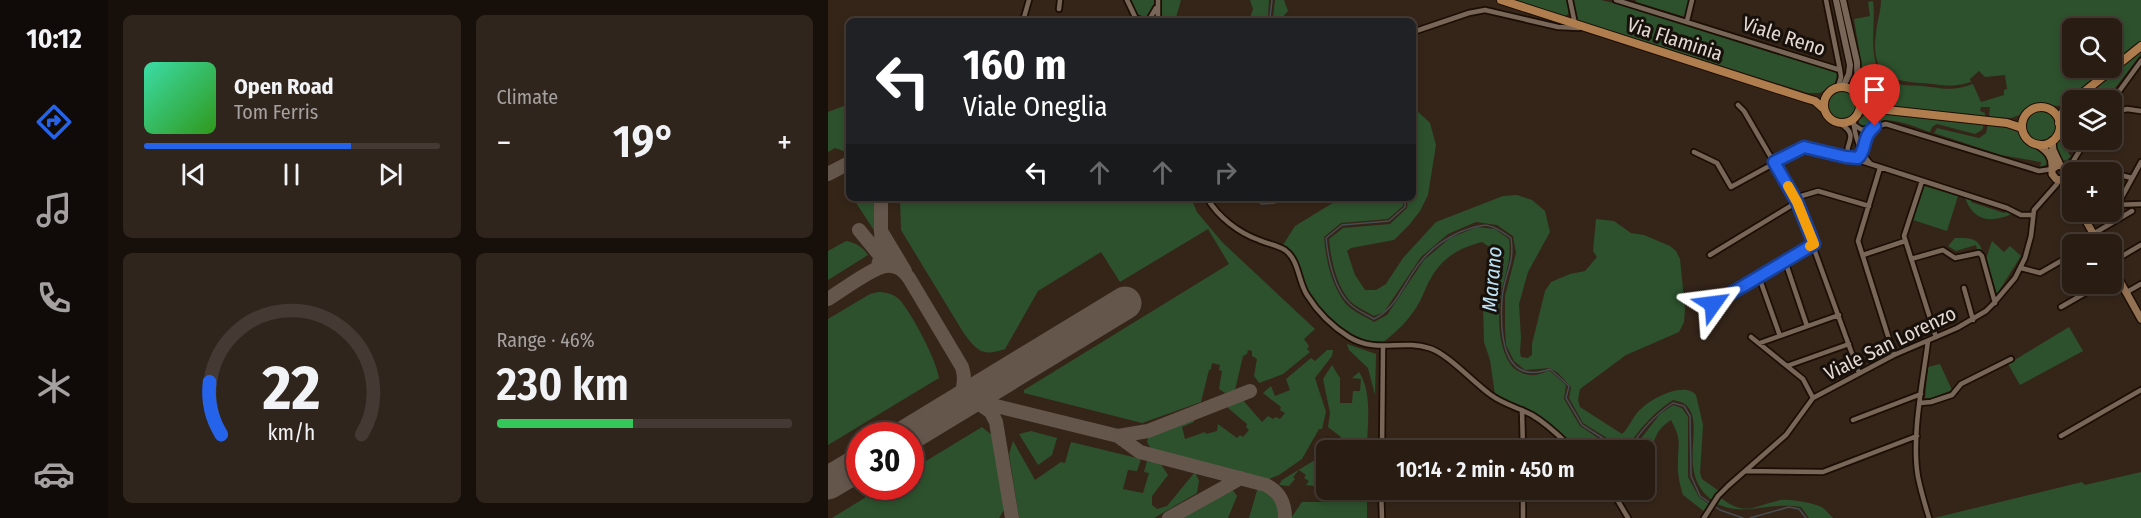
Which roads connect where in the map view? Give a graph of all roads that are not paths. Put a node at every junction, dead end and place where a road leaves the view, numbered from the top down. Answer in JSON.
{"nodes":[{"id":1,"x":1029,"y":0,"type":"edge"},
{"id":2,"x":1060,"y":0,"type":"edge"},
{"id":3,"x":1127,"y":0,"type":"edge"},
{"id":4,"x":1501,"y":0,"type":"edge"},
{"id":5,"x":1570,"y":0,"type":"edge"},
{"id":6,"x":1616,"y":0,"type":"edge"},
{"id":7,"x":1692,"y":0,"type":"edge"},
{"id":8,"x":1826,"y":0,"type":"edge"},
{"id":9,"x":1836,"y":0,"type":"edge"},
{"id":10,"x":1843,"y":0,"type":"edge"},
{"id":11,"x":1158,"y":3,"type":"edge"},
{"id":12,"x":1059,"y":9,"type":"dead end"},
{"id":13,"x":1529,"y":9,"type":"junction"},
{"id":14,"x":1519,"y":17,"type":"junction"},
{"id":15,"x":1024,"y":18,"type":"edge"},
{"id":16,"x":1136,"y":18,"type":"edge"},
{"id":17,"x":1149,"y":18,"type":"edge"},
{"id":18,"x":1156,"y":18,"type":"edge"},
{"id":19,"x":1687,"y":21,"type":"junction"},
{"id":20,"x":1575,"y":24,"type":"junction"},
{"id":21,"x":1589,"y":28,"type":"junction"},
{"id":22,"x":1416,"y":31,"type":"edge"},
{"id":23,"x":2141,"y":46,"type":"edge"},
{"id":24,"x":2141,"y":61,"type":"edge"},
{"id":25,"x":1840,"y":70,"type":"junction"},
{"id":26,"x":1840,"y":87,"type":"junction"},
{"id":27,"x":2087,"y":90,"type":"edge"},
{"id":28,"x":2120,"y":90,"type":"edge"},
{"id":29,"x":1829,"y":92,"type":"junction"},
{"id":30,"x":1806,"y":98,"type":"junction"},
{"id":31,"x":1859,"y":99,"type":"junction"},
{"id":32,"x":1738,"y":105,"type":"dead end"},
{"id":33,"x":2062,"y":105,"type":"edge"},
{"id":34,"x":1824,"y":109,"type":"junction"},
{"id":35,"x":1878,"y":109,"type":"junction"},
{"id":36,"x":2049,"y":110,"type":"junction"},
{"id":37,"x":2122,"y":110,"type":"edge"},
{"id":38,"x":2141,"y":111,"type":"edge"},
{"id":39,"x":2024,"y":118,"type":"junction"},
{"id":40,"x":2062,"y":118,"type":"edge"},
{"id":41,"x":1855,"y":120,"type":"junction"},
{"id":42,"x":2007,"y":123,"type":"junction"},
{"id":43,"x":2059,"y":123,"type":"junction"},
{"id":44,"x":1840,"y":124,"type":"junction"},
{"id":45,"x":1875,"y":126,"type":"junction"},
{"id":46,"x":2022,"y":129,"type":"junction"},
{"id":47,"x":2052,"y":141,"type":"junction"},
{"id":48,"x":2038,"y":145,"type":"junction"},
{"id":49,"x":1848,"y":148,"type":"junction"},
{"id":50,"x":1862,"y":149,"type":"junction"},
{"id":51,"x":2080,"y":150,"type":"edge"},
{"id":52,"x":1694,"y":152,"type":"dead end"},
{"id":53,"x":1835,"y":155,"type":"junction"},
{"id":54,"x":1854,"y":159,"type":"junction"},
{"id":55,"x":1774,"y":162,"type":"junction"},
{"id":56,"x":2141,"y":162,"type":"edge"},
{"id":57,"x":1874,"y":166,"type":"junction"},
{"id":58,"x":1880,"y":168,"type":"junction"},
{"id":59,"x":2052,"y":169,"type":"junction"},
{"id":60,"x":2039,"y":171,"type":"junction"},
{"id":61,"x":2061,"y":174,"type":"junction"},
{"id":62,"x":2122,"y":176,"type":"edge"},
{"id":63,"x":2133,"y":178,"type":"junction"},
{"id":64,"x":1922,"y":181,"type":"junction"},
{"id":65,"x":2122,"y":197,"type":"edge"},
{"id":66,"x":1796,"y":200,"type":"junction"},
{"id":67,"x":1209,"y":201,"type":"edge"},
{"id":68,"x":2122,"y":204,"type":"edge"},
{"id":69,"x":2141,"y":204,"type":"edge"},
{"id":70,"x":1869,"y":206,"type":"junction"},
{"id":71,"x":2132,"y":211,"type":"dead end"},
{"id":72,"x":2032,"y":215,"type":"junction"},
{"id":73,"x":2104,"y":234,"type":"edge"},
{"id":74,"x":1905,"y":241,"type":"junction"},
{"id":75,"x":1814,"y":244,"type":"junction"},
{"id":76,"x":2141,"y":245,"type":"edge"},
{"id":77,"x":1710,"y":255,"type":"dead end"},
{"id":78,"x":1863,"y":255,"type":"junction"},
{"id":79,"x":2122,"y":256,"type":"edge"},
{"id":80,"x":1911,"y":259,"type":"junction"},
{"id":81,"x":2062,"y":260,"type":"edge"},
{"id":82,"x":1785,"y":261,"type":"junction"},
{"id":83,"x":2021,"y":268,"type":"junction"},
{"id":84,"x":1759,"y":277,"type":"junction"},
{"id":85,"x":2141,"y":284,"type":"edge"},
{"id":86,"x":2122,"y":286,"type":"edge"},
{"id":87,"x":1964,"y":288,"type":"dead end"},
{"id":88,"x":2127,"y":292,"type":"junction"},
{"id":89,"x":2084,"y":294,"type":"edge"},
{"id":90,"x":1995,"y":303,"type":"junction"},
{"id":91,"x":1713,"y":304,"type":"dead end"},
{"id":92,"x":2061,"y":307,"type":"dead end"},
{"id":93,"x":1839,"y":315,"type":"junction"},
{"id":94,"x":2141,"y":319,"type":"edge"},
{"id":95,"x":1973,"y":320,"type":"junction"},
{"id":96,"x":1808,"y":326,"type":"junction"},
{"id":97,"x":1779,"y":336,"type":"junction"},
{"id":98,"x":1751,"y":337,"type":"dead end"},
{"id":99,"x":1936,"y":337,"type":"junction"},
{"id":100,"x":1928,"y":341,"type":"junction"},
{"id":101,"x":1759,"y":343,"type":"junction"},
{"id":102,"x":1849,"y":344,"type":"junction"},
{"id":103,"x":1383,"y":347,"type":"junction"},
{"id":104,"x":1894,"y":355,"type":"junction"},
{"id":105,"x":2011,"y":359,"type":"dead end"},
{"id":106,"x":1787,"y":366,"type":"junction"},
{"id":107,"x":1859,"y":373,"type":"junction"},
{"id":108,"x":2141,"y":390,"type":"edge"},
{"id":109,"x":1921,"y":394,"type":"junction"},
{"id":110,"x":1813,"y":398,"type":"junction"},
{"id":111,"x":1920,"y":403,"type":"junction"},
{"id":112,"x":1522,"y":410,"type":"junction"},
{"id":113,"x":1853,"y":420,"type":"dead end"},
{"id":114,"x":1917,"y":436,"type":"junction"},
{"id":115,"x":2061,"y":436,"type":"dead end"},
{"id":116,"x":1382,"y":440,"type":"edge"},
{"id":117,"x":1523,"y":440,"type":"edge"},
{"id":118,"x":1564,"y":440,"type":"edge"},
{"id":119,"x":1745,"y":471,"type":"junction"},
{"id":120,"x":1381,"y":500,"type":"edge"},
{"id":121,"x":1523,"y":500,"type":"edge"},
{"id":122,"x":1617,"y":500,"type":"edge"},
{"id":123,"x":1382,"y":518,"type":"edge"},
{"id":124,"x":1523,"y":518,"type":"edge"},
{"id":125,"x":1628,"y":518,"type":"edge"},
{"id":126,"x":1704,"y":518,"type":"edge"},
{"id":127,"x":1929,"y":518,"type":"edge"}],
"edges":[{"from":1,"to":15,"type":"street"},
{"from":2,"to":12,"type":"street"},
{"from":3,"to":16,"type":"street"},
{"from":4,"to":13,"type":"main road","name":"Via Flaminia"},
{"from":5,"to":20,"type":"street"},
{"from":6,"to":19,"type":"street","name":"Viale Reno"},
{"from":7,"to":19,"type":"street"},
{"from":8,"to":25,"type":"street"},
{"from":9,"to":26,"type":"street"},
{"from":10,"to":31,"type":"street"},
{"from":11,"to":17,"type":"street"},
{"from":11,"to":18,"type":"street"},
{"from":13,"to":14,"type":"street"},
{"from":13,"to":20,"type":"main road","name":"Via Flaminia"},
{"from":14,"to":21,"type":"street"},
{"from":14,"to":22,"type":"street"},
{"from":19,"to":25,"type":"street","name":"Viale Reno"},
{"from":20,"to":21,"type":"main road","name":"Via Flaminia"},
{"from":21,"to":30,"type":"main road","name":"Via Flaminia"},
{"from":23,"to":27,"type":"main road"},
{"from":24,"to":28,"type":"street"},
{"from":25,"to":26,"type":"street"},
{"from":26,"to":29,"type":"main road"},
{"from":26,"to":31,"type":"main road"},
{"from":29,"to":30,"type":"main road"},
{"from":29,"to":34,"type":"main road"},
{"from":30,"to":34,"type":"main road","name":"Via Flaminia"},
{"from":31,"to":35,"type":"main road"},
{"from":31,"to":41,"type":"main road"},
{"from":32,"to":55,"type":"street"},
{"from":33,"to":36,"type":"main road"},
{"from":34,"to":44,"type":"main road"},
{"from":35,"to":41,"type":"main road"},
{"from":35,"to":42,"type":"main road"},
{"from":36,"to":39,"type":"main road"},
{"from":36,"to":43,"type":"main road"},
{"from":37,"to":38,"type":"street"},
{"from":39,"to":42,"type":"main road"},
{"from":39,"to":46,"type":"main road"},
{"from":40,"to":43,"type":"main road"},
{"from":41,"to":44,"type":"main road"},
{"from":41,"to":45,"type":"street"},
{"from":41,"to":50,"type":"street"},
{"from":42,"to":46,"type":"main road"},
{"from":43,"to":47,"type":"main road"},
{"from":44,"to":49,"type":"street"},
{"from":45,"to":50,"type":"street"},
{"from":45,"to":60,"type":"street"},
{"from":46,"to":48,"type":"main road"},
{"from":47,"to":48,"type":"main road"},
{"from":47,"to":61,"type":"main road"},
{"from":48,"to":59,"type":"main road"},
{"from":49,"to":50,"type":"street"},
{"from":49,"to":53,"type":"street"},
{"from":49,"to":54,"type":"street"},
{"from":50,"to":54,"type":"street"},
{"from":50,"to":57,"type":"street"},
{"from":51,"to":61,"type":"street"},
{"from":52,"to":55,"type":"street"},
{"from":53,"to":54,"type":"street"},
{"from":53,"to":55,"type":"street"},
{"from":54,"to":57,"type":"street"},
{"from":55,"to":66,"type":"street"},
{"from":56,"to":63,"type":"street"},
{"from":57,"to":58,"type":"street"},
{"from":58,"to":64,"type":"street"},
{"from":58,"to":70,"type":"street"},
{"from":59,"to":60,"type":"street"},
{"from":59,"to":61,"type":"main road"},
{"from":60,"to":61,"type":"street"},
{"from":61,"to":72,"type":"street"},
{"from":62,"to":63,"type":"street"},
{"from":63,"to":65,"type":"street"},
{"from":64,"to":72,"type":"street"},
{"from":64,"to":74,"type":"street"},
{"from":66,"to":70,"type":"street"},
{"from":66,"to":75,"type":"street"},
{"from":66,"to":77,"type":"street"},
{"from":67,"to":103,"type":"street"},
{"from":68,"to":69,"type":"street"},
{"from":70,"to":78,"type":"street"},
{"from":71,"to":73,"type":"street"},
{"from":72,"to":83,"type":"street","name":"Viale San Lorenzo"},
{"from":74,"to":78,"type":"street"},
{"from":74,"to":80,"type":"street"},
{"from":75,"to":82,"type":"street"},
{"from":75,"to":93,"type":"street"},
{"from":76,"to":79,"type":"street"},
{"from":78,"to":104,"type":"street"},
{"from":80,"to":90,"type":"street"},
{"from":80,"to":99,"type":"street"},
{"from":81,"to":83,"type":"street"},
{"from":82,"to":84,"type":"street"},
{"from":82,"to":96,"type":"street"},
{"from":83,"to":90,"type":"street","name":"Viale San Lorenzo"},
{"from":84,"to":91,"type":"street"},
{"from":84,"to":97,"type":"street"},
{"from":85,"to":88,"type":"street"},
{"from":86,"to":88,"type":"main road"},
{"from":87,"to":95,"type":"street"},
{"from":88,"to":94,"type":"main road"},
{"from":89,"to":92,"type":"street"},
{"from":90,"to":95,"type":"street","name":"Viale San Lorenzo"},
{"from":93,"to":96,"type":"street"},
{"from":93,"to":102,"type":"street"},
{"from":95,"to":99,"type":"street","name":"Viale San Lorenzo"},
{"from":96,"to":97,"type":"street"},
{"from":97,"to":101,"type":"street"},
{"from":98,"to":101,"type":"street"},
{"from":99,"to":100,"type":"street","name":"Viale San Lorenzo"},
{"from":100,"to":104,"type":"street","name":"Viale San Lorenzo"},
{"from":100,"to":109,"type":"street"},
{"from":101,"to":106,"type":"street"},
{"from":102,"to":106,"type":"street"},
{"from":102,"to":107,"type":"street"},
{"from":103,"to":112,"type":"street"},
{"from":103,"to":116,"type":"street"},
{"from":104,"to":107,"type":"street","name":"Viale San Lorenzo"},
{"from":105,"to":111,"type":"street"},
{"from":106,"to":110,"type":"street"},
{"from":107,"to":110,"type":"street","name":"Viale San Lorenzo"},
{"from":108,"to":115,"type":"street"},
{"from":109,"to":111,"type":"street"},
{"from":109,"to":113,"type":"street"},
{"from":110,"to":119,"type":"street","name":"Viale San Lorenzo"},
{"from":111,"to":114,"type":"street"},
{"from":112,"to":117,"type":"street"},
{"from":112,"to":118,"type":"street"},
{"from":114,"to":119,"type":"street"},
{"from":114,"to":127,"type":"street"},
{"from":119,"to":126,"type":"street","name":"Viale San Lorenzo"},
{"from":120,"to":123,"type":"street"},
{"from":121,"to":124,"type":"street"},
{"from":122,"to":125,"type":"street"}]}
